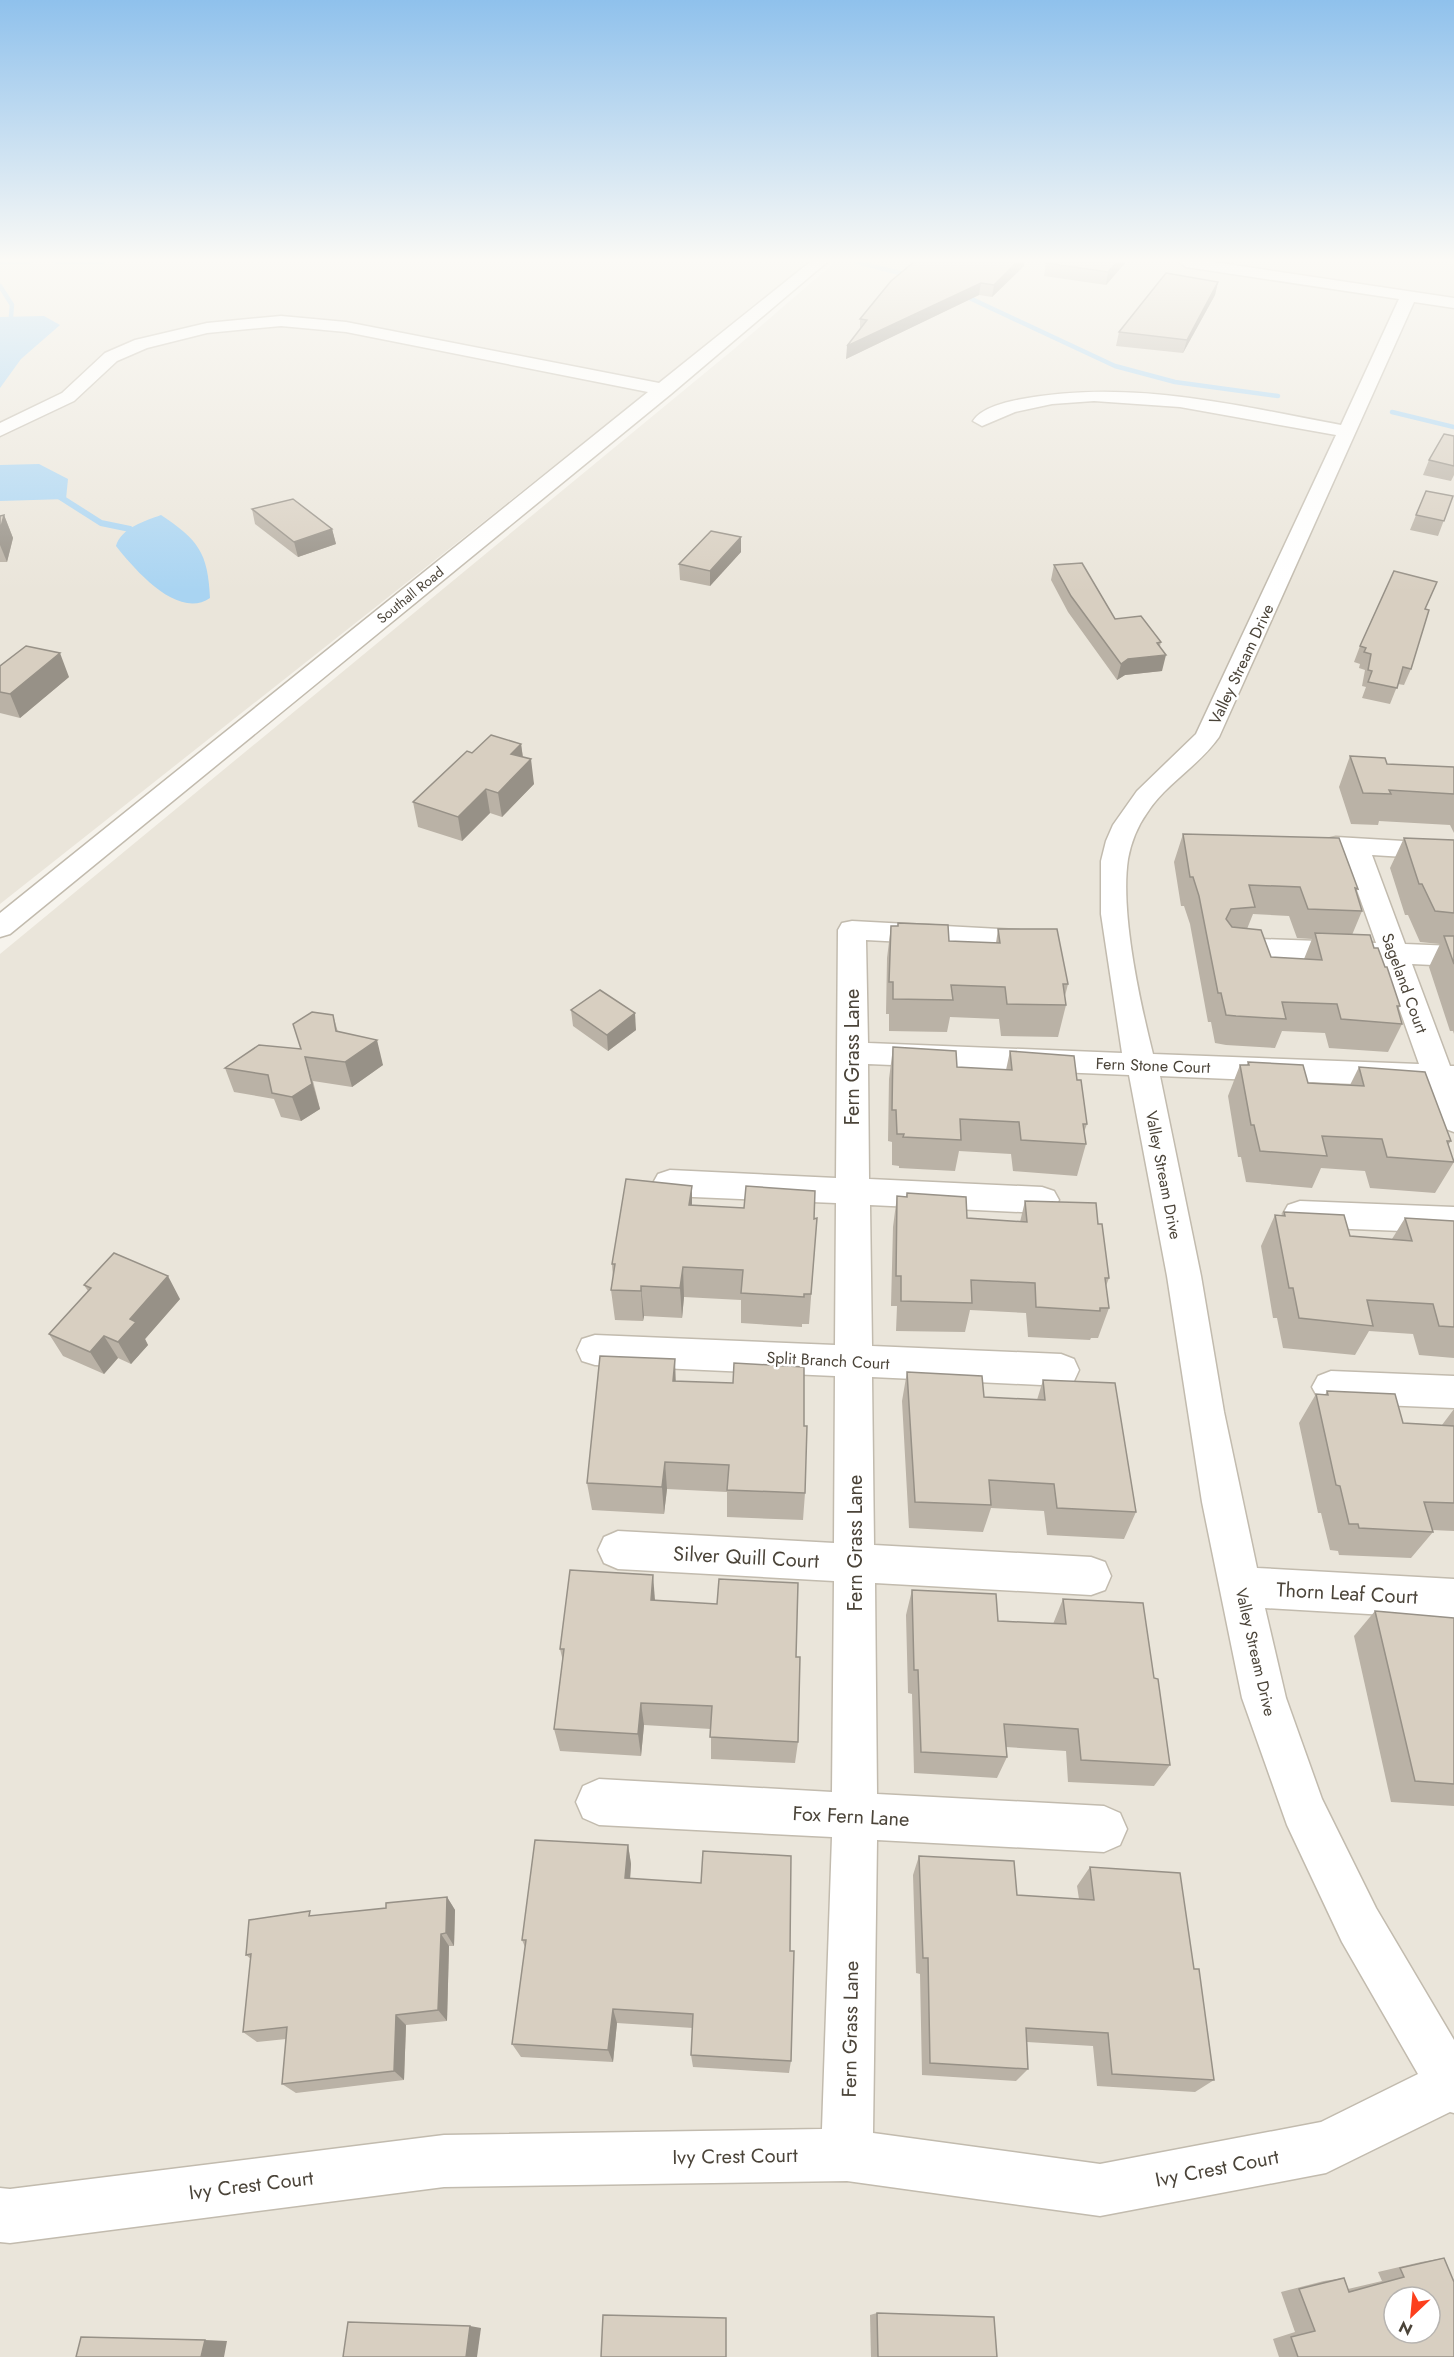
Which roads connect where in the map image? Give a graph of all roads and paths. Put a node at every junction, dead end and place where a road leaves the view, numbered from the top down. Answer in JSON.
{"nodes":[{"id":1,"x":95,"y":372,"type":"edge"},
{"id":2,"x":573,"y":372,"type":"edge"},
{"id":3,"x":686,"y":372,"type":"edge"},
{"id":4,"x":1374,"y":372,"type":"edge"},
{"id":5,"x":664,"y":390,"type":"junction"},
{"id":6,"x":982,"y":421,"type":"dead end"},
{"id":7,"x":0,"y":430,"type":"edge"},
{"id":8,"x":1347,"y":432,"type":"junction"},
{"id":9,"x":1309,"y":844,"type":"edge"},
{"id":10,"x":1355,"y":846,"type":"junction"},
{"id":11,"x":1454,"y":852,"type":"edge"},
{"id":12,"x":0,"y":928,"type":"edge"},
{"id":13,"x":1018,"y":939,"type":"edge"},
{"id":14,"x":1232,"y":947,"type":"edge"},
{"id":15,"x":1394,"y":953,"type":"junction"},
{"id":16,"x":1454,"y":956,"type":"edge"},
{"id":17,"x":852,"y":1053,"type":"junction"},
{"id":18,"x":1142,"y":1064,"type":"junction"},
{"id":19,"x":1446,"y":1076,"type":"edge"},
{"id":20,"x":1454,"y":1120,"type":"edge"},
{"id":21,"x":670,"y":1183,"type":"edge"},
{"id":22,"x":853,"y":1192,"type":"junction"},
{"id":23,"x":1042,"y":1200,"type":"edge"},
{"id":24,"x":1287,"y":1214,"type":"edge"},
{"id":25,"x":1454,"y":1220,"type":"edge"},
{"id":26,"x":595,"y":1350,"type":"dead end"},
{"id":27,"x":854,"y":1362,"type":"junction"},
{"id":28,"x":1061,"y":1370,"type":"dead end"},
{"id":29,"x":1331,"y":1387,"type":"dead end"},
{"id":30,"x":1454,"y":1392,"type":"edge"},
{"id":31,"x":618,"y":1551,"type":"dead end"},
{"id":32,"x":856,"y":1563,"type":"junction"},
{"id":33,"x":1091,"y":1576,"type":"dead end"},
{"id":34,"x":1240,"y":1587,"type":"junction"},
{"id":35,"x":1454,"y":1599,"type":"edge"},
{"id":36,"x":599,"y":1802,"type":"dead end"},
{"id":37,"x":855,"y":1816,"type":"junction"},
{"id":38,"x":1104,"y":1829,"type":"dead end"},
{"id":39,"x":1454,"y":2085,"type":"edge"},
{"id":40,"x":848,"y":2155,"type":"junction"},
{"id":41,"x":0,"y":2215,"type":"edge"}],
"edges":[{"from":1,"to":7,"type":"street"},
{"from":2,"to":5,"type":"street"},
{"from":3,"to":5,"type":"street","name":"Southall Road"},
{"from":4,"to":8,"type":"street","name":"Valley Stream Drive"},
{"from":5,"to":12,"type":"street","name":"Southall Road"},
{"from":6,"to":8,"type":"street"},
{"from":8,"to":18,"type":"street","name":"Valley Stream Drive"},
{"from":9,"to":10,"type":"street"},
{"from":10,"to":11,"type":"street"},
{"from":10,"to":15,"type":"street","name":"Sageland Court"},
{"from":13,"to":17,"type":"street","name":"Fern Grass Lane"},
{"from":14,"to":15,"type":"street"},
{"from":15,"to":16,"type":"street"},
{"from":15,"to":19,"type":"street","name":"Sageland Court"},
{"from":17,"to":18,"type":"street","name":"Fern Stone Court"},
{"from":17,"to":22,"type":"street","name":"Fern Grass Lane"},
{"from":18,"to":19,"type":"street","name":"Fern Stone Court"},
{"from":18,"to":34,"type":"street","name":"Valley Stream Drive"},
{"from":19,"to":20,"type":"street","name":"Sageland Court"},
{"from":21,"to":22,"type":"street"},
{"from":22,"to":23,"type":"street"},
{"from":22,"to":27,"type":"street","name":"Fern Grass Lane"},
{"from":24,"to":25,"type":"street"},
{"from":26,"to":27,"type":"street","name":"Split Branch Court"},
{"from":27,"to":28,"type":"street","name":"Split Branch Court"},
{"from":27,"to":32,"type":"street","name":"Fern Grass Lane"},
{"from":29,"to":30,"type":"street"},
{"from":31,"to":32,"type":"street","name":"Silver Quill Court"},
{"from":32,"to":33,"type":"street","name":"Silver Quill Court"},
{"from":32,"to":37,"type":"street","name":"Fern Grass Lane"},
{"from":34,"to":35,"type":"street","name":"Thorn Leaf Court"},
{"from":34,"to":39,"type":"street","name":"Valley Stream Drive"},
{"from":36,"to":37,"type":"street","name":"Fox Fern Lane"},
{"from":37,"to":38,"type":"street","name":"Fox Fern Lane"},
{"from":37,"to":40,"type":"street","name":"Fern Grass Lane"},
{"from":39,"to":40,"type":"street","name":"Ivy Crest Court"},
{"from":40,"to":41,"type":"street","name":"Ivy Crest Court"}]}
